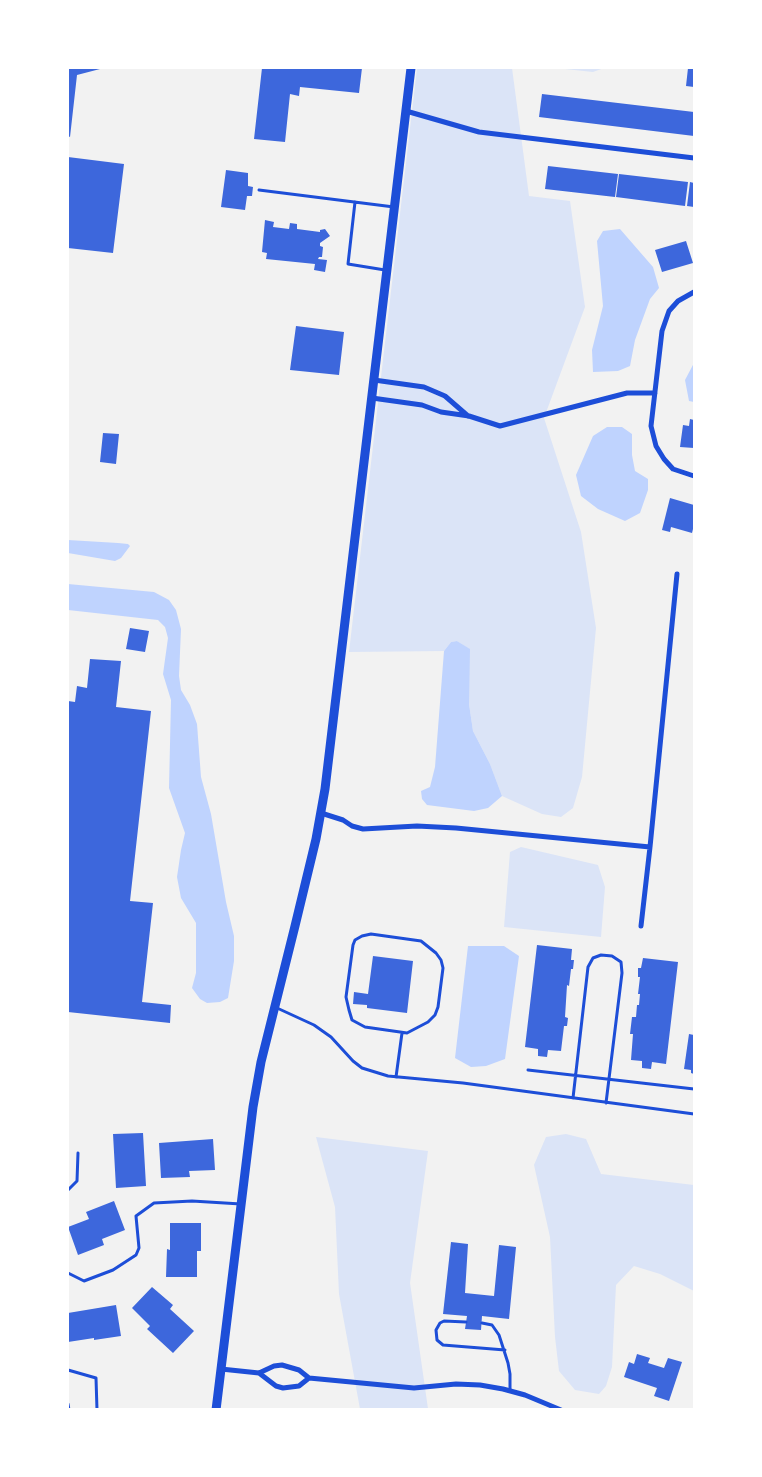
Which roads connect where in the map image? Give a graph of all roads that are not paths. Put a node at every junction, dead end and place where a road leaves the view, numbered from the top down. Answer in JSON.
{"nodes":[{"id":1,"x":411,"y":68,"type":"edge"},
{"id":2,"x":406,"y":111,"type":"junction"},
{"id":3,"x":694,"y":158,"type":"edge"},
{"id":4,"x":259,"y":190,"type":"dead end"},
{"id":5,"x":355,"y":202,"type":"junction"},
{"id":6,"x":395,"y":207,"type":"junction"},
{"id":7,"x":387,"y":270,"type":"junction"},
{"id":8,"x":694,"y":292,"type":"edge"},
{"id":9,"x":374,"y":380,"type":"junction"},
{"id":10,"x":655,"y":393,"type":"junction"},
{"id":11,"x":372,"y":398,"type":"junction"},
{"id":12,"x":469,"y":416,"type":"junction"},
{"id":13,"x":694,"y":476,"type":"edge"},
{"id":14,"x":677,"y":574,"type":"dead end"},
{"id":15,"x":321,"y":813,"type":"junction"},
{"id":16,"x":650,"y":847,"type":"junction"},
{"id":17,"x":641,"y":926,"type":"dead end"},
{"id":18,"x":274,"y":1006,"type":"junction"},
{"id":19,"x":402,"y":1032,"type":"junction"},
{"id":20,"x":528,"y":1070,"type":"dead end"},
{"id":21,"x":576,"y":1076,"type":"junction"},
{"id":22,"x":396,"y":1077,"type":"junction"},
{"id":23,"x":608,"y":1079,"type":"junction"},
{"id":24,"x":694,"y":1089,"type":"edge"},
{"id":25,"x":573,"y":1098,"type":"junction"},
{"id":26,"x":606,"y":1102,"type":"junction"},
{"id":27,"x":694,"y":1114,"type":"edge"},
{"id":28,"x":78,"y":1153,"type":"dead end"},
{"id":29,"x":68,"y":1190,"type":"edge"},
{"id":30,"x":242,"y":1204,"type":"junction"},
{"id":31,"x":68,"y":1273,"type":"edge"},
{"id":32,"x":466,"y":1322,"type":"dead end"},
{"id":33,"x":482,"y":1323,"type":"dead end"},
{"id":34,"x":505,"y":1350,"type":"junction"},
{"id":35,"x":221,"y":1369,"type":"junction"},
{"id":36,"x":68,"y":1370,"type":"edge"},
{"id":37,"x":259,"y":1373,"type":"junction"},
{"id":38,"x":309,"y":1378,"type":"junction"},
{"id":39,"x":510,"y":1391,"type":"junction"},
{"id":40,"x":68,"y":1404,"type":"edge"},
{"id":41,"x":69,"y":1410,"type":"edge"},
{"id":42,"x":98,"y":1410,"type":"edge"},
{"id":43,"x":216,"y":1410,"type":"edge"},
{"id":44,"x":561,"y":1410,"type":"edge"}],
"edges":[{"from":1,"to":2,"type":"main road"},
{"from":2,"to":3,"type":"street"},
{"from":2,"to":6,"type":"main road"},
{"from":4,"to":5,"type":"lane"},
{"from":5,"to":6,"type":"lane"},
{"from":5,"to":7,"type":"lane"},
{"from":6,"to":7,"type":"main road"},
{"from":7,"to":9,"type":"main road"},
{"from":8,"to":10,"type":"street"},
{"from":9,"to":11,"type":"main road"},
{"from":9,"to":12,"type":"street"},
{"from":10,"to":12,"type":"street"},
{"from":10,"to":13,"type":"street"},
{"from":11,"to":12,"type":"street"},
{"from":11,"to":15,"type":"main road"},
{"from":14,"to":16,"type":"street"},
{"from":15,"to":16,"type":"street"},
{"from":15,"to":18,"type":"main road"},
{"from":16,"to":17,"type":"street"},
{"from":18,"to":22,"type":"lane"},
{"from":18,"to":30,"type":"main road"},
{"from":19,"to":19,"type":"lane"},
{"from":19,"to":22,"type":"lane"},
{"from":20,"to":21,"type":"lane"},
{"from":21,"to":23,"type":"lane"},
{"from":21,"to":23,"type":"lane"},
{"from":21,"to":25,"type":"lane"},
{"from":22,"to":25,"type":"lane"},
{"from":23,"to":24,"type":"lane"},
{"from":23,"to":26,"type":"lane"},
{"from":25,"to":26,"type":"lane"},
{"from":26,"to":27,"type":"lane"},
{"from":28,"to":29,"type":"lane"},
{"from":30,"to":31,"type":"lane"},
{"from":30,"to":35,"type":"main road"},
{"from":32,"to":34,"type":"lane"},
{"from":33,"to":34,"type":"lane"},
{"from":34,"to":39,"type":"lane"},
{"from":35,"to":37,"type":"street"},
{"from":35,"to":43,"type":"main road"},
{"from":36,"to":42,"type":"lane"},
{"from":37,"to":38,"type":"street"},
{"from":37,"to":38,"type":"street"},
{"from":38,"to":39,"type":"street"},
{"from":39,"to":44,"type":"street"},
{"from":40,"to":41,"type":"lane"}]}
